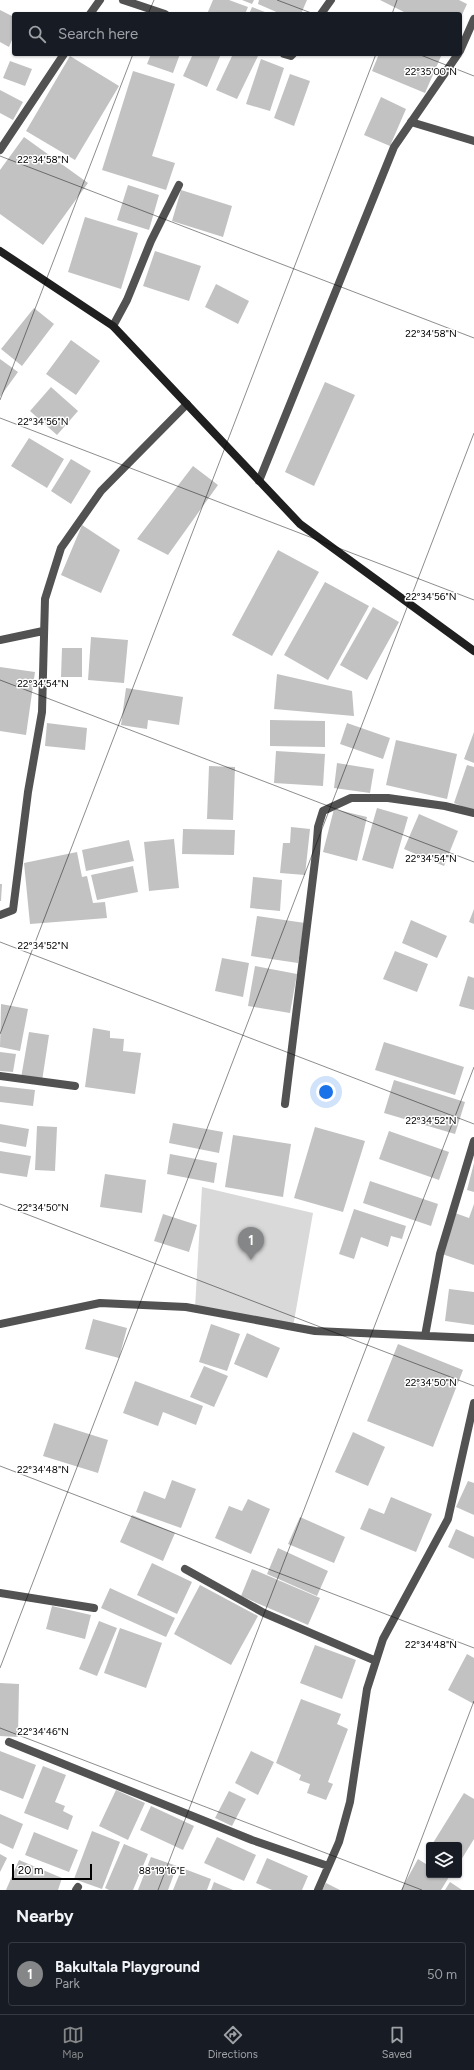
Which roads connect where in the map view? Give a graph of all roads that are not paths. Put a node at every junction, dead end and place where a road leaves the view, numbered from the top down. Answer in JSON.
{"nodes":[{"id":1,"x":100,"y":0,"type":"edge"},
{"id":2,"x":123,"y":0,"type":"edge"},
{"id":3,"x":331,"y":0,"type":"edge"},
{"id":4,"x":91,"y":12,"type":"edge"},
{"id":5,"x":159,"y":12,"type":"edge"},
{"id":6,"x":322,"y":12,"type":"edge"},
{"id":7,"x":474,"y":19,"type":"edge"},
{"id":8,"x":462,"y":46,"type":"edge"},
{"id":9,"x":63,"y":56,"type":"edge"},
{"id":10,"x":457,"y":56,"type":"edge"},
{"id":11,"x":411,"y":122,"type":"junction"},
{"id":12,"x":474,"y":141,"type":"edge"},
{"id":13,"x":0,"y":150,"type":"edge"},
{"id":14,"x":179,"y":185,"type":"dead end"},
{"id":15,"x":0,"y":251,"type":"edge"},
{"id":16,"x":113,"y":326,"type":"junction"},
{"id":17,"x":186,"y":404,"type":"junction"},
{"id":18,"x":259,"y":481,"type":"junction"},
{"id":19,"x":43,"y":631,"type":"junction"},
{"id":20,"x":0,"y":640,"type":"edge"},
{"id":21,"x":474,"y":651,"type":"edge"},
{"id":22,"x":474,"y":813,"type":"edge"},
{"id":23,"x":0,"y":915,"type":"edge"},
{"id":24,"x":0,"y":1076,"type":"edge"},
{"id":25,"x":75,"y":1086,"type":"dead end"},
{"id":26,"x":285,"y":1104,"type":"dead end"},
{"id":27,"x":474,"y":1141,"type":"edge"},
{"id":28,"x":0,"y":1324,"type":"edge"},
{"id":29,"x":425,"y":1336,"type":"junction"},
{"id":30,"x":474,"y":1338,"type":"edge"},
{"id":31,"x":474,"y":1403,"type":"edge"},
{"id":32,"x":185,"y":1569,"type":"dead end"},
{"id":33,"x":0,"y":1593,"type":"edge"},
{"id":34,"x":94,"y":1608,"type":"dead end"},
{"id":35,"x":376,"y":1661,"type":"junction"},
{"id":36,"x":9,"y":1742,"type":"dead end"},
{"id":37,"x":328,"y":1866,"type":"junction"},
{"id":38,"x":318,"y":1890,"type":"edge"}],
"edges":[{"from":1,"to":4,"type":"street"},
{"from":2,"to":5,"type":"street"},
{"from":3,"to":6,"type":"street"},
{"from":7,"to":8,"type":"street"},
{"from":9,"to":13,"type":"street"},
{"from":10,"to":11,"type":"street"},
{"from":11,"to":12,"type":"street"},
{"from":11,"to":18,"type":"street"},
{"from":14,"to":16,"type":"street"},
{"from":15,"to":16,"type":"main road"},
{"from":16,"to":17,"type":"main road"},
{"from":17,"to":18,"type":"main road"},
{"from":17,"to":19,"type":"street"},
{"from":18,"to":21,"type":"main road"},
{"from":19,"to":20,"type":"street"},
{"from":19,"to":23,"type":"street"},
{"from":22,"to":26,"type":"street"},
{"from":24,"to":25,"type":"street"},
{"from":27,"to":29,"type":"street"},
{"from":28,"to":29,"type":"street"},
{"from":29,"to":30,"type":"street"},
{"from":31,"to":35,"type":"street"},
{"from":32,"to":35,"type":"street"},
{"from":33,"to":34,"type":"street"},
{"from":35,"to":37,"type":"street"},
{"from":36,"to":37,"type":"street"},
{"from":37,"to":38,"type":"street"}]}
